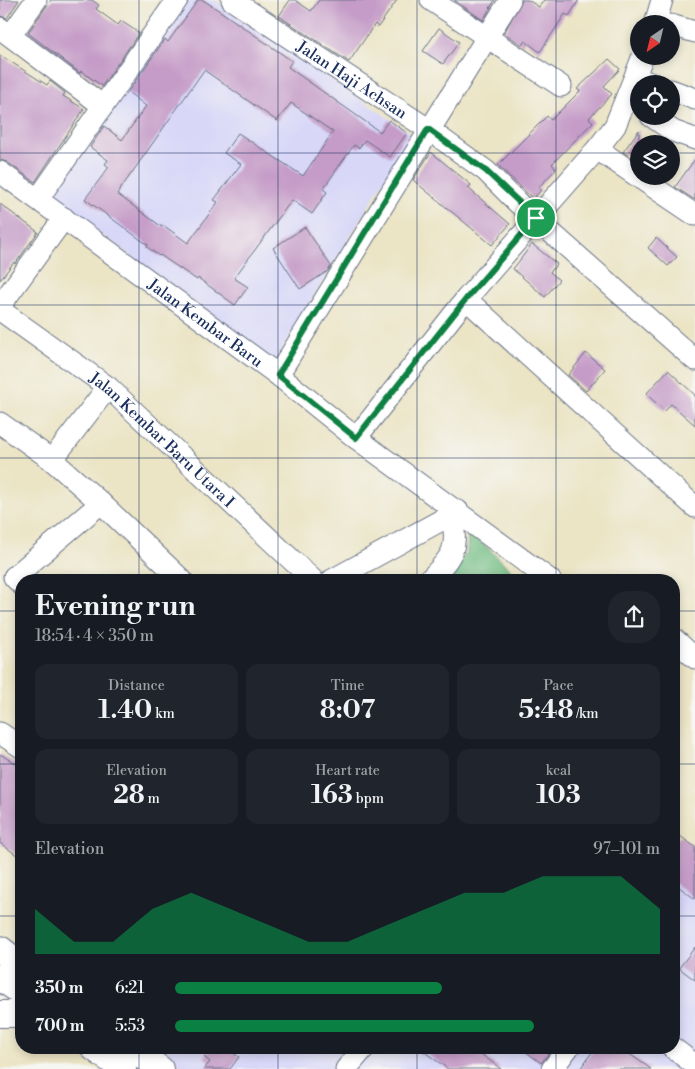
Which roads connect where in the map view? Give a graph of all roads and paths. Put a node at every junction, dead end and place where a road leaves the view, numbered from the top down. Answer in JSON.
{"nodes":[{"id":1,"x":36,"y":0,"type":"edge"},
{"id":2,"x":177,"y":0,"type":"edge"},
{"id":3,"x":232,"y":0,"type":"edge"},
{"id":4,"x":431,"y":0,"type":"edge"},
{"id":5,"x":510,"y":0,"type":"edge"},
{"id":6,"x":680,"y":25,"type":"edge"},
{"id":7,"x":5,"y":32,"type":"edge"},
{"id":8,"x":695,"y":32,"type":"edge"},
{"id":9,"x":487,"y":35,"type":"junction"},
{"id":10,"x":562,"y":86,"type":"dead end"},
{"id":11,"x":680,"y":93,"type":"edge"},
{"id":12,"x":695,"y":99,"type":"edge"},
{"id":13,"x":103,"y":106,"type":"junction"},
{"id":14,"x":630,"y":106,"type":"edge"},
{"id":15,"x":665,"y":125,"type":"edge"},
{"id":16,"x":428,"y":129,"type":"junction"},
{"id":17,"x":695,"y":139,"type":"edge"},
{"id":18,"x":597,"y":149,"type":"junction"},
{"id":19,"x":0,"y":172,"type":"edge"},
{"id":20,"x":38,"y":199,"type":"junction"},
{"id":21,"x":695,"y":215,"type":"edge"},
{"id":22,"x":64,"y":218,"type":"junction"},
{"id":23,"x":536,"y":218,"type":"junction"},
{"id":24,"x":466,"y":299,"type":"junction"},
{"id":25,"x":0,"y":308,"type":"edge"},
{"id":26,"x":695,"y":360,"type":"edge"},
{"id":27,"x":278,"y":375,"type":"junction"},
{"id":28,"x":108,"y":387,"type":"junction"},
{"id":29,"x":0,"y":423,"type":"edge"},
{"id":30,"x":356,"y":438,"type":"junction"},
{"id":31,"x":52,"y":460,"type":"junction"},
{"id":32,"x":101,"y":503,"type":"junction"},
{"id":33,"x":695,"y":506,"type":"edge"},
{"id":34,"x":455,"y":513,"type":"junction"},
{"id":35,"x":19,"y":574,"type":"edge"},
{"id":36,"x":176,"y":574,"type":"edge"},
{"id":37,"x":307,"y":574,"type":"edge"},
{"id":38,"x":343,"y":574,"type":"edge"},
{"id":39,"x":434,"y":574,"type":"edge"},
{"id":40,"x":541,"y":574,"type":"edge"},
{"id":41,"x":680,"y":644,"type":"edge"},
{"id":42,"x":695,"y":658,"type":"edge"},
{"id":43,"x":0,"y":733,"type":"edge"},
{"id":44,"x":15,"y":743,"type":"edge"},
{"id":45,"x":0,"y":949,"type":"edge"},
{"id":46,"x":15,"y":960,"type":"edge"},
{"id":47,"x":0,"y":977,"type":"edge"},
{"id":48,"x":15,"y":988,"type":"edge"},
{"id":49,"x":0,"y":1014,"type":"edge"},
{"id":50,"x":15,"y":1014,"type":"edge"},
{"id":51,"x":0,"y":1032,"type":"edge"},
{"id":52,"x":15,"y":1032,"type":"edge"},
{"id":53,"x":102,"y":1054,"type":"edge"},
{"id":54,"x":139,"y":1054,"type":"edge"},
{"id":55,"x":359,"y":1054,"type":"edge"},
{"id":56,"x":563,"y":1054,"type":"edge"},
{"id":57,"x":680,"y":1054,"type":"edge"},
{"id":58,"x":695,"y":1065,"type":"edge"},
{"id":59,"x":123,"y":1069,"type":"edge"},
{"id":60,"x":160,"y":1069,"type":"edge"},
{"id":61,"x":346,"y":1069,"type":"edge"},
{"id":62,"x":552,"y":1069,"type":"edge"}],
"edges":[{"from":1,"to":7,"type":"street"},
{"from":2,"to":13,"type":"street"},
{"from":3,"to":16,"type":"street","name":"Jalan Haji Achsan"},
{"from":4,"to":9,"type":"street"},
{"from":5,"to":9,"type":"street"},
{"from":6,"to":8,"type":"street"},
{"from":7,"to":13,"type":"street"},
{"from":9,"to":10,"type":"street"},
{"from":9,"to":16,"type":"street"},
{"from":11,"to":12,"type":"street"},
{"from":13,"to":20,"type":"street"},
{"from":14,"to":18,"type":"street"},
{"from":15,"to":17,"type":"street"},
{"from":16,"to":23,"type":"street","name":"Jalan Haji Achsan"},
{"from":16,"to":27,"type":"street"},
{"from":18,"to":21,"type":"street"},
{"from":18,"to":23,"type":"street"},
{"from":19,"to":20,"type":"street","name":"Jalan Kembar Baru"},
{"from":20,"to":22,"type":"street","name":"Jalan Kembar Baru"},
{"from":22,"to":25,"type":"street"},
{"from":22,"to":27,"type":"street","name":"Jalan Kembar Baru"},
{"from":23,"to":24,"type":"street"},
{"from":23,"to":26,"type":"street","name":"Jalan Haji Achsan"},
{"from":24,"to":30,"type":"street"},
{"from":24,"to":33,"type":"street"},
{"from":25,"to":28,"type":"street","name":"Jalan Kembar Baru Utara I"},
{"from":27,"to":30,"type":"street","name":"Jalan Kembar Baru"},
{"from":28,"to":31,"type":"street"},
{"from":28,"to":37,"type":"street","name":"Jalan Kembar Baru Utara I"},
{"from":29,"to":31,"type":"street"},
{"from":30,"to":34,"type":"street","name":"Jalan Kembar Baru"},
{"from":31,"to":32,"type":"street"},
{"from":32,"to":35,"type":"street"},
{"from":32,"to":36,"type":"street"},
{"from":34,"to":38,"type":"street"},
{"from":34,"to":39,"type":"street"},
{"from":34,"to":40,"type":"street","name":"Jalan Kembar Baru"},
{"from":41,"to":42,"type":"street"},
{"from":43,"to":44,"type":"street"},
{"from":45,"to":46,"type":"main road"},
{"from":47,"to":48,"type":"main road"},
{"from":49,"to":50,"type":"main road"},
{"from":51,"to":52,"type":"main road"},
{"from":53,"to":59,"type":"main road"},
{"from":54,"to":60,"type":"main road"},
{"from":55,"to":61,"type":"street"},
{"from":56,"to":62,"type":"street"},
{"from":57,"to":58,"type":"street"}]}
